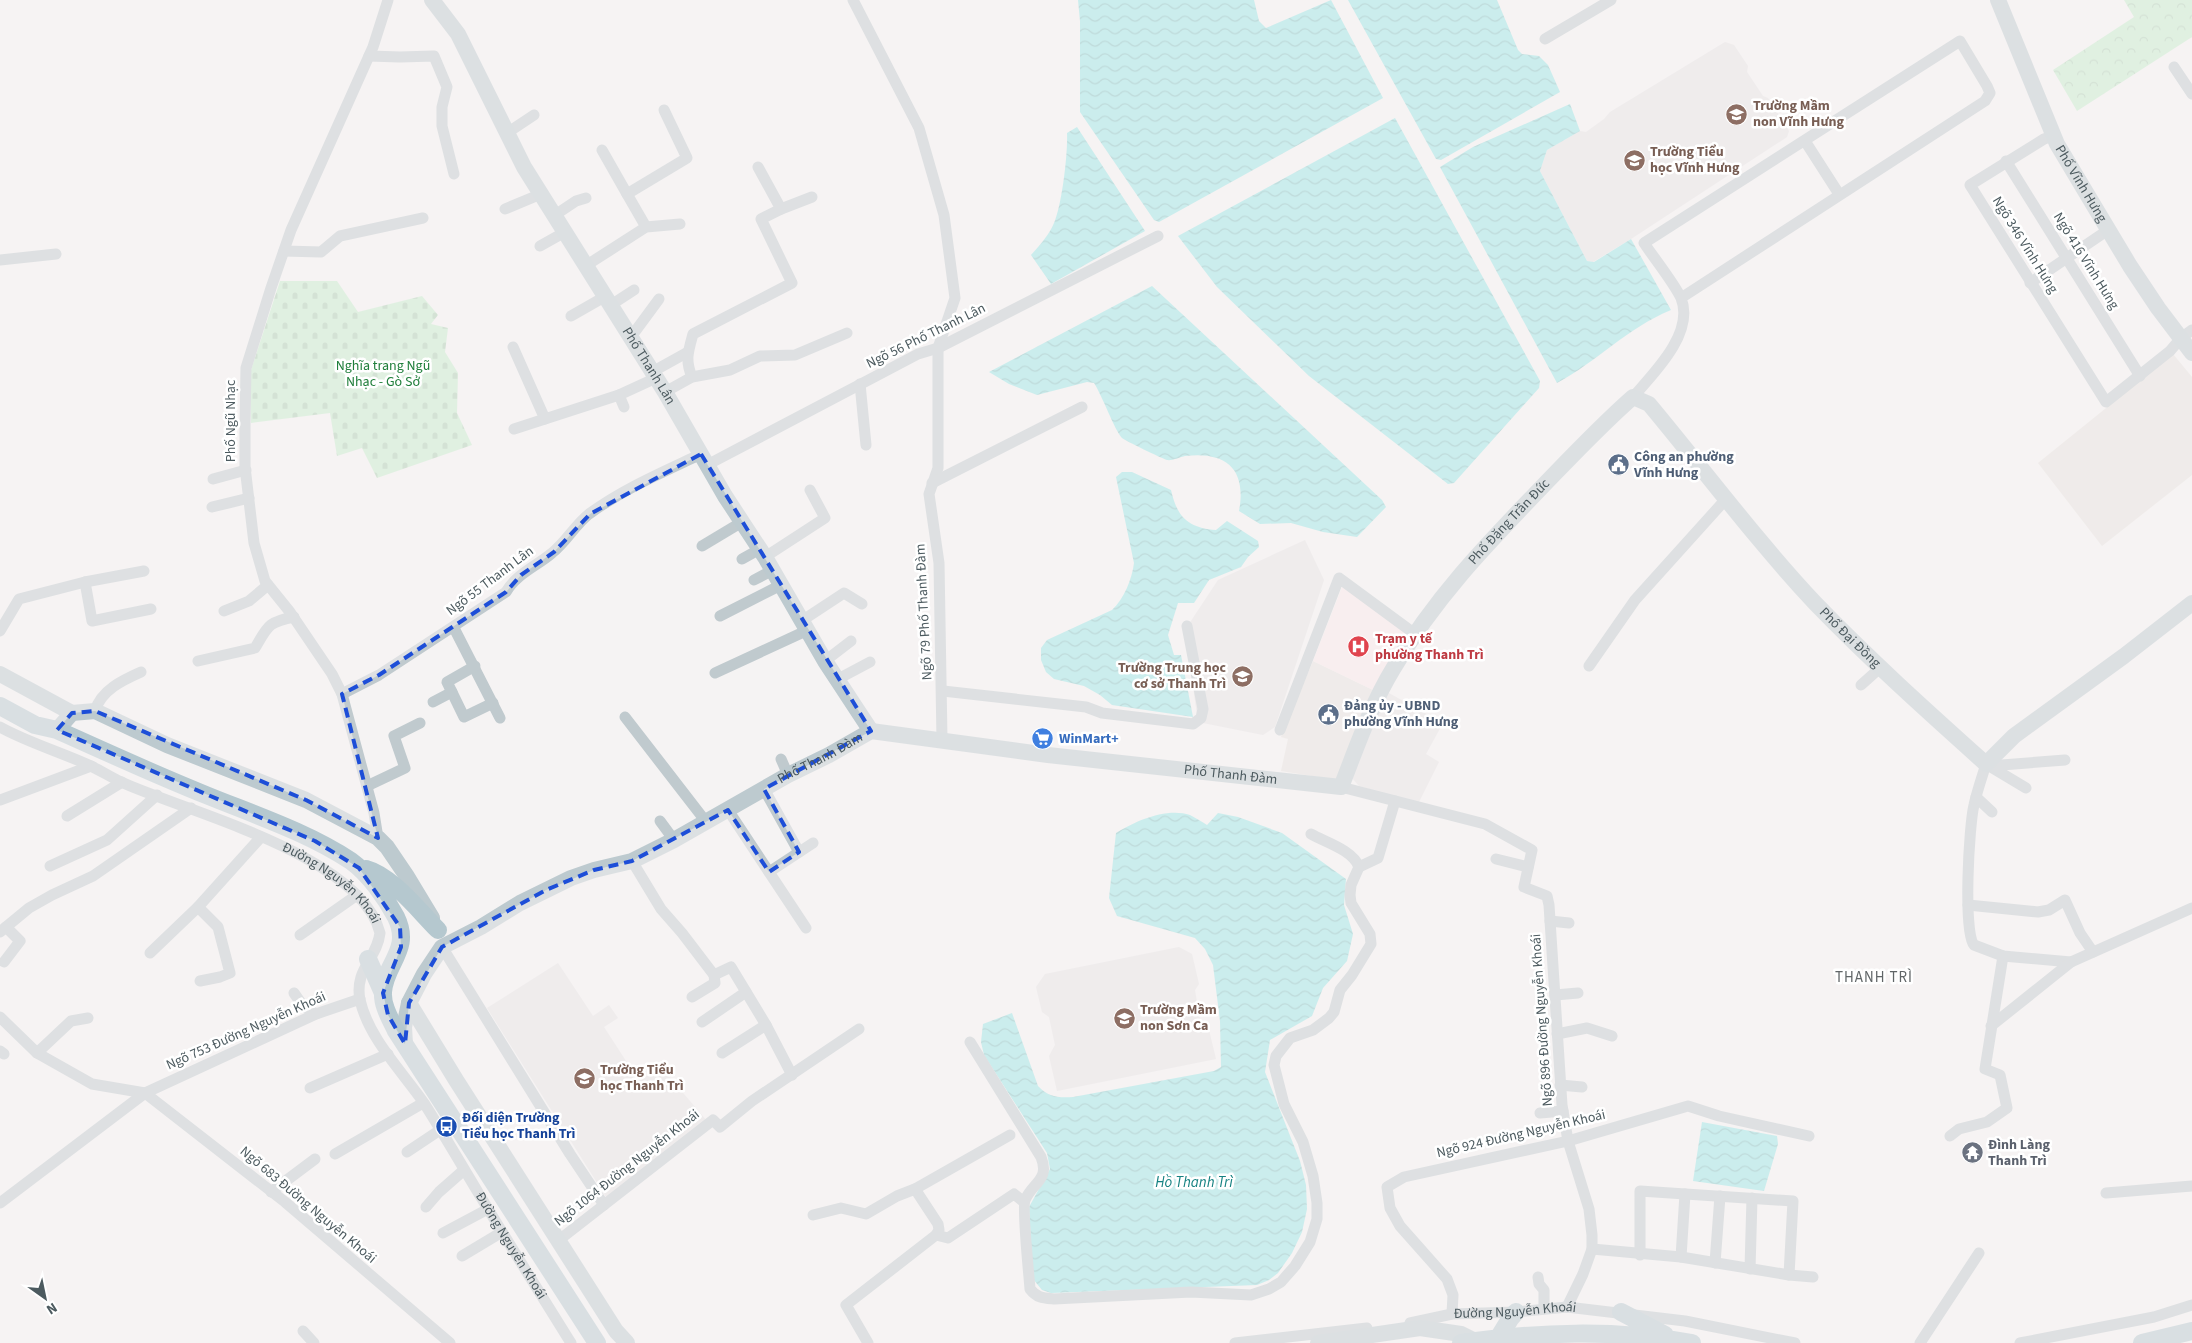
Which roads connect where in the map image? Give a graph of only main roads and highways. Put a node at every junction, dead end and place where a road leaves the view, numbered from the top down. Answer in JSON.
{"nodes":[{"id":1,"x":0,"y":706,"type":"edge"},
{"id":2,"x":359,"y":868,"type":"junction"},
{"id":3,"x":438,"y":930,"type":"road end"},
{"id":4,"x":368,"y":959,"type":"road end"},
{"id":5,"x":383,"y":993,"type":"junction"},
{"id":6,"x":1516,"y":1312,"type":"road end"},
{"id":7,"x":1621,"y":1312,"type":"road end"},
{"id":8,"x":2192,"y":1331,"type":"edge"},
{"id":9,"x":1500,"y":1337,"type":"junction"},
{"id":10,"x":1468,"y":1342,"type":"edge"},
{"id":11,"x":1684,"y":1342,"type":"edge"},
{"id":12,"x":597,"y":1343,"type":"edge"},
{"id":13,"x":2142,"y":1343,"type":"edge"}],
"edges":[{"from":1,"to":2,"type":"main road","name":"Đường Nguyễn Khoái"},
{"from":2,"to":3,"type":"main road"},
{"from":2,"to":5,"type":"main road","name":"Đường Nguyễn Khoái"},
{"from":4,"to":5,"type":"main road"},
{"from":5,"to":12,"type":"main road","name":"Đường Nguyễn Khoái"},
{"from":6,"to":9,"type":"main road"},
{"from":7,"to":11,"type":"main road"},
{"from":8,"to":13,"type":"main road"},
{"from":9,"to":10,"type":"main road","name":"Đường Nguyễn Khoái"},
{"from":9,"to":11,"type":"main road","name":"Đường Nguyễn Khoái"}]}
